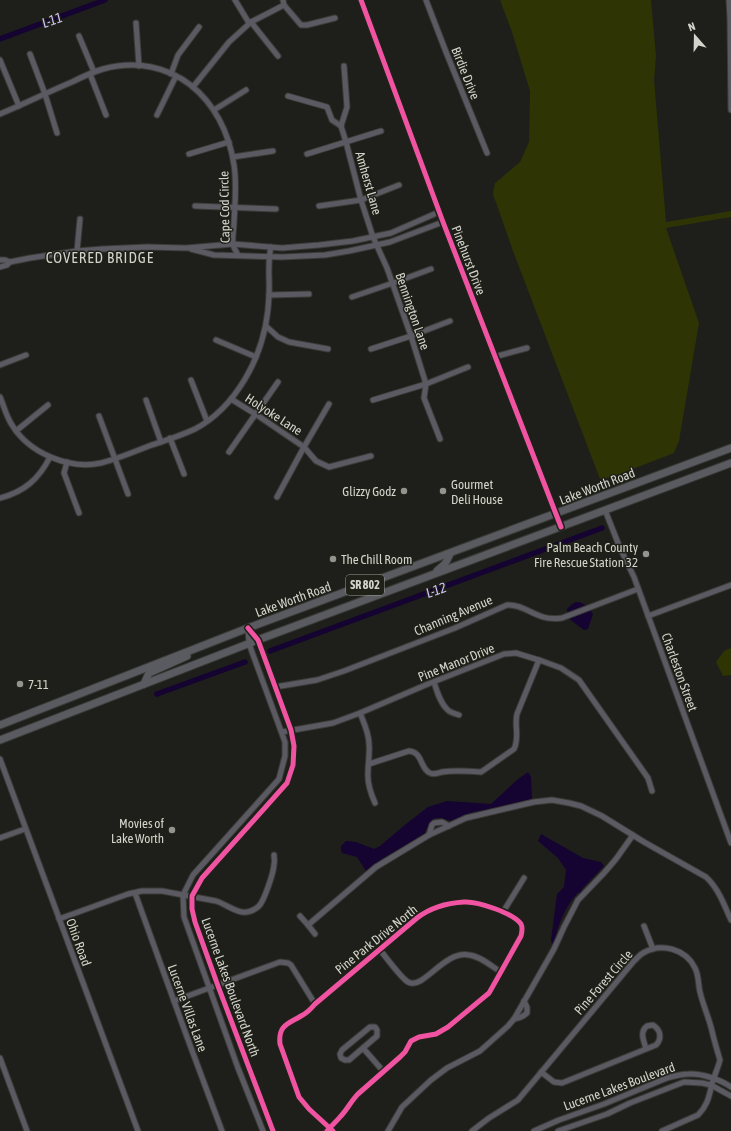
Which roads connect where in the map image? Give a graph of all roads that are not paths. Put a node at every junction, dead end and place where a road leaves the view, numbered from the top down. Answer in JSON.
{"nodes":[{"id":1,"x":235,"y":0,"type":"edge"},
{"id":2,"x":361,"y":0,"type":"edge"},
{"id":3,"x":426,"y":0,"type":"edge"},
{"id":4,"x":729,"y":0,"type":"edge"},
{"id":5,"x":283,"y":3,"type":"edge"},
{"id":6,"x":335,"y":18,"type":"dead end"},
{"id":7,"x":250,"y":22,"type":"junction"},
{"id":8,"x":136,"y":24,"type":"dead end"},
{"id":9,"x":199,"y":27,"type":"dead end"},
{"id":10,"x":79,"y":36,"type":"dead end"},
{"id":11,"x":30,"y":54,"type":"dead end"},
{"id":12,"x":278,"y":56,"type":"dead end"},
{"id":13,"x":0,"y":60,"type":"edge"},
{"id":14,"x":139,"y":66,"type":"junction"},
{"id":15,"x":344,"y":66,"type":"dead end"},
{"id":16,"x":92,"y":73,"type":"junction"},
{"id":17,"x":174,"y":75,"type":"junction"},
{"id":18,"x":193,"y":87,"type":"junction"},
{"id":19,"x":246,"y":90,"type":"dead end"},
{"id":20,"x":45,"y":94,"type":"junction"},
{"id":21,"x":288,"y":96,"type":"dead end"},
{"id":22,"x":19,"y":106,"type":"junction"},
{"id":23,"x":214,"y":110,"type":"junction"},
{"id":24,"x":731,"y":110,"type":"edge"},
{"id":25,"x":0,"y":114,"type":"edge"},
{"id":26,"x":106,"y":115,"type":"dead end"},
{"id":27,"x":157,"y":115,"type":"dead end"},
{"id":28,"x":341,"y":126,"type":"junction"},
{"id":29,"x":381,"y":131,"type":"dead end"},
{"id":30,"x":57,"y":133,"type":"dead end"},
{"id":31,"x":229,"y":142,"type":"junction"},
{"id":32,"x":346,"y":142,"type":"junction"},
{"id":33,"x":273,"y":151,"type":"dead end"},
{"id":34,"x":487,"y":153,"type":"dead end"},
{"id":35,"x":189,"y":154,"type":"dead end"},
{"id":36,"x":307,"y":154,"type":"dead end"},
{"id":37,"x":233,"y":158,"type":"junction"},
{"id":38,"x":399,"y":185,"type":"dead end"},
{"id":39,"x":361,"y":200,"type":"junction"},
{"id":40,"x":196,"y":206,"type":"dead end"},
{"id":41,"x":319,"y":206,"type":"dead end"},
{"id":42,"x":235,"y":208,"type":"junction"},
{"id":43,"x":276,"y":209,"type":"dead end"},
{"id":44,"x":439,"y":212,"type":"junction"},
{"id":45,"x":80,"y":219,"type":"dead end"},
{"id":46,"x":443,"y":222,"type":"junction"},
{"id":47,"x":373,"y":237,"type":"junction"},
{"id":48,"x":233,"y":244,"type":"junction"},
{"id":49,"x":378,"y":245,"type":"junction"},
{"id":50,"x":271,"y":247,"type":"junction"},
{"id":51,"x":186,"y":248,"type":"junction"},
{"id":52,"x":77,"y":251,"type":"junction"},
{"id":53,"x":238,"y":255,"type":"junction"},
{"id":54,"x":269,"y":256,"type":"junction"},
{"id":55,"x":0,"y":260,"type":"edge"},
{"id":56,"x":10,"y":262,"type":"junction"},
{"id":57,"x":0,"y":267,"type":"edge"},
{"id":58,"x":432,"y":269,"type":"dead end"},
{"id":59,"x":393,"y":283,"type":"junction"},
{"id":60,"x":309,"y":294,"type":"dead end"},
{"id":61,"x":269,"y":295,"type":"junction"},
{"id":62,"x":352,"y":297,"type":"dead end"},
{"id":63,"x":450,"y":321,"type":"dead end"},
{"id":64,"x":266,"y":326,"type":"junction"},
{"id":65,"x":411,"y":336,"type":"junction"},
{"id":66,"x":216,"y":340,"type":"dead end"},
{"id":67,"x":527,"y":348,"type":"dead end"},
{"id":68,"x":328,"y":349,"type":"dead end"},
{"id":69,"x":371,"y":349,"type":"dead end"},
{"id":70,"x":26,"y":355,"type":"dead end"},
{"id":71,"x":256,"y":357,"type":"junction"},
{"id":72,"x":494,"y":357,"type":"junction"},
{"id":73,"x":0,"y":365,"type":"edge"},
{"id":74,"x":468,"y":367,"type":"dead end"},
{"id":75,"x":191,"y":380,"type":"dead end"},
{"id":76,"x":278,"y":382,"type":"dead end"},
{"id":77,"x":426,"y":384,"type":"junction"},
{"id":78,"x":0,"y":397,"type":"edge"},
{"id":79,"x":231,"y":399,"type":"junction"},
{"id":80,"x":146,"y":400,"type":"dead end"},
{"id":81,"x":373,"y":400,"type":"dead end"},
{"id":82,"x":329,"y":404,"type":"dead end"},
{"id":83,"x":48,"y":405,"type":"dead end"},
{"id":84,"x":257,"y":414,"type":"junction"},
{"id":85,"x":99,"y":416,"type":"dead end"},
{"id":86,"x":208,"y":422,"type":"junction"},
{"id":87,"x":16,"y":431,"type":"junction"},
{"id":88,"x":170,"y":438,"type":"junction"},
{"id":89,"x":440,"y":439,"type":"dead end"},
{"id":90,"x":161,"y":442,"type":"junction"},
{"id":91,"x":304,"y":447,"type":"junction"},
{"id":92,"x":731,"y":448,"type":"edge"},
{"id":93,"x":230,"y":452,"type":"dead end"},
{"id":94,"x":371,"y":456,"type":"dead end"},
{"id":95,"x":50,"y":457,"type":"junction"},
{"id":96,"x":115,"y":458,"type":"junction"},
{"id":97,"x":67,"y":462,"type":"junction"},
{"id":98,"x":731,"y":463,"type":"edge"},
{"id":99,"x":184,"y":474,"type":"dead end"},
{"id":100,"x":128,"y":494,"type":"dead end"},
{"id":101,"x":277,"y":497,"type":"dead end"},
{"id":102,"x":0,"y":498,"type":"edge"},
{"id":103,"x":605,"y":510,"type":"junction"},
{"id":104,"x":79,"y":514,"type":"dead end"},
{"id":105,"x":556,"y":514,"type":"junction"},
{"id":106,"x":560,"y":527,"type":"junction"},
{"id":107,"x":450,"y":554,"type":"junction"},
{"id":108,"x":432,"y":575,"type":"junction"},
{"id":109,"x":731,"y":585,"type":"edge"},
{"id":110,"x":638,"y":589,"type":"junction"},
{"id":111,"x":648,"y":616,"type":"junction"},
{"id":112,"x":248,"y":628,"type":"junction"},
{"id":113,"x":258,"y":640,"type":"junction"},
{"id":114,"x":213,"y":642,"type":"junction"},
{"id":115,"x":249,"y":644,"type":"junction"},
{"id":116,"x":539,"y":660,"type":"junction"},
{"id":117,"x":434,"y":682,"type":"junction"},
{"id":118,"x":144,"y":684,"type":"junction"},
{"id":119,"x":275,"y":687,"type":"junction"},
{"id":120,"x":360,"y":714,"type":"junction"},
{"id":121,"x":459,"y":715,"type":"dead end"},
{"id":122,"x":0,"y":725,"type":"edge"},
{"id":123,"x":291,"y":730,"type":"junction"},
{"id":124,"x":282,"y":732,"type":"junction"},
{"id":125,"x":0,"y":740,"type":"edge"},
{"id":126,"x":0,"y":759,"type":"edge"},
{"id":127,"x":369,"y":764,"type":"junction"},
{"id":128,"x":652,"y":791,"type":"dead end"},
{"id":129,"x":375,"y":803,"type":"dead end"},
{"id":130,"x":449,"y":826,"type":"junction"},
{"id":131,"x":25,"y":828,"type":"junction"},
{"id":132,"x":429,"y":835,"type":"junction"},
{"id":133,"x":633,"y":835,"type":"junction"},
{"id":134,"x":0,"y":838,"type":"edge"},
{"id":135,"x":731,"y":843,"type":"edge"},
{"id":136,"x":274,"y":855,"type":"dead end"},
{"id":137,"x":524,"y":878,"type":"dead end"},
{"id":138,"x":135,"y":893,"type":"junction"},
{"id":139,"x":183,"y":895,"type":"junction"},
{"id":140,"x":192,"y":896,"type":"junction"},
{"id":141,"x":503,"y":912,"type":"junction"},
{"id":142,"x":300,"y":916,"type":"dead end"},
{"id":143,"x":59,"y":919,"type":"junction"},
{"id":144,"x":731,"y":920,"type":"edge"},
{"id":145,"x":308,"y":925,"type":"junction"},
{"id":146,"x":644,"y":926,"type":"dead end"},
{"id":147,"x":316,"y":934,"type":"dead end"},
{"id":148,"x":653,"y":949,"type":"junction"},
{"id":149,"x":380,"y":950,"type":"junction"},
{"id":150,"x":501,"y":972,"type":"junction"},
{"id":151,"x":218,"y":986,"type":"junction"},
{"id":152,"x":210,"y":988,"type":"junction"},
{"id":153,"x":174,"y":1001,"type":"junction"},
{"id":154,"x":524,"y":1001,"type":"junction"},
{"id":155,"x":315,"y":1004,"type":"junction"},
{"id":156,"x":514,"y":1018,"type":"junction"},
{"id":157,"x":363,"y":1048,"type":"junction"},
{"id":158,"x":646,"y":1049,"type":"junction"},
{"id":159,"x":0,"y":1058,"type":"edge"},
{"id":160,"x":383,"y":1071,"type":"junction"},
{"id":161,"x":541,"y":1072,"type":"junction"},
{"id":162,"x":714,"y":1079,"type":"junction"},
{"id":163,"x":711,"y":1085,"type":"junction"},
{"id":164,"x":731,"y":1087,"type":"edge"},
{"id":165,"x":731,"y":1096,"type":"edge"},
{"id":166,"x":330,"y":1130,"type":"edge"},
{"id":167,"x":27,"y":1131,"type":"edge"},
{"id":168,"x":138,"y":1131,"type":"edge"},
{"id":169,"x":222,"y":1131,"type":"edge"},
{"id":170,"x":263,"y":1131,"type":"edge"},
{"id":171,"x":273,"y":1131,"type":"edge"},
{"id":172,"x":388,"y":1131,"type":"edge"},
{"id":173,"x":472,"y":1131,"type":"edge"},
{"id":174,"x":534,"y":1131,"type":"edge"},
{"id":175,"x":558,"y":1131,"type":"edge"},
{"id":176,"x":662,"y":1131,"type":"edge"}],
"edges":[{"from":1,"to":7,"type":"street"},
{"from":2,"to":44,"type":"street","name":"Pinehurst Drive"},
{"from":3,"to":34,"type":"street","name":"Birdie Drive"},
{"from":4,"to":24,"type":"street"},
{"from":5,"to":6,"type":"street"},
{"from":5,"to":7,"type":"street"},
{"from":7,"to":12,"type":"street"},
{"from":7,"to":18,"type":"street"},
{"from":8,"to":14,"type":"street"},
{"from":9,"to":17,"type":"street"},
{"from":10,"to":16,"type":"street"},
{"from":11,"to":20,"type":"street"},
{"from":13,"to":22,"type":"street"},
{"from":14,"to":16,"type":"street","name":"Cape Cod Circle"},
{"from":14,"to":17,"type":"street","name":"Cape Cod Circle"},
{"from":15,"to":28,"type":"street"},
{"from":16,"to":20,"type":"street","name":"Cape Cod Circle"},
{"from":16,"to":26,"type":"street"},
{"from":17,"to":18,"type":"street","name":"Cape Cod Circle"},
{"from":17,"to":27,"type":"street"},
{"from":18,"to":23,"type":"street","name":"Cape Cod Circle"},
{"from":19,"to":23,"type":"street"},
{"from":20,"to":22,"type":"street","name":"Cape Cod Circle"},
{"from":20,"to":30,"type":"street"},
{"from":21,"to":28,"type":"street"},
{"from":22,"to":25,"type":"street","name":"Cape Cod Circle"},
{"from":23,"to":31,"type":"street","name":"Cape Cod Circle"},
{"from":28,"to":32,"type":"street","name":"Amherst Lane"},
{"from":29,"to":32,"type":"street"},
{"from":31,"to":35,"type":"street"},
{"from":31,"to":37,"type":"street","name":"Cape Cod Circle"},
{"from":32,"to":36,"type":"street"},
{"from":32,"to":39,"type":"street","name":"Amherst Lane"},
{"from":33,"to":37,"type":"street"},
{"from":37,"to":42,"type":"street","name":"Cape Cod Circle"},
{"from":38,"to":39,"type":"street"},
{"from":39,"to":41,"type":"street"},
{"from":39,"to":47,"type":"street","name":"Amherst Lane"},
{"from":40,"to":42,"type":"street"},
{"from":42,"to":43,"type":"street"},
{"from":42,"to":48,"type":"street","name":"Cape Cod Circle"},
{"from":44,"to":46,"type":"street","name":"Pinehurst Drive"},
{"from":44,"to":47,"type":"street"},
{"from":45,"to":52,"type":"street"},
{"from":46,"to":49,"type":"street"},
{"from":46,"to":72,"type":"street","name":"Pinehurst Drive"},
{"from":47,"to":49,"type":"street","name":"Amherst Lane"},
{"from":47,"to":50,"type":"street"},
{"from":48,"to":50,"type":"street"},
{"from":48,"to":51,"type":"street"},
{"from":48,"to":53,"type":"street","name":"Cape Cod Circle"},
{"from":49,"to":54,"type":"street"},
{"from":49,"to":59,"type":"street","name":"Bennington Lane"},
{"from":50,"to":54,"type":"street"},
{"from":51,"to":52,"type":"street"},
{"from":51,"to":53,"type":"street"},
{"from":52,"to":56,"type":"street"},
{"from":53,"to":54,"type":"street"},
{"from":54,"to":61,"type":"street"},
{"from":55,"to":56,"type":"street"},
{"from":56,"to":57,"type":"street"},
{"from":58,"to":59,"type":"street"},
{"from":59,"to":62,"type":"street"},
{"from":59,"to":65,"type":"street","name":"Bennington Lane"},
{"from":60,"to":61,"type":"street"},
{"from":61,"to":64,"type":"street"},
{"from":63,"to":65,"type":"street"},
{"from":64,"to":68,"type":"street"},
{"from":64,"to":71,"type":"street"},
{"from":65,"to":69,"type":"street"},
{"from":65,"to":77,"type":"street","name":"Bennington Lane"},
{"from":66,"to":71,"type":"street"},
{"from":67,"to":72,"type":"street"},
{"from":70,"to":73,"type":"street"},
{"from":71,"to":79,"type":"street"},
{"from":72,"to":105,"type":"street","name":"Pinehurst Drive"},
{"from":74,"to":77,"type":"street"},
{"from":75,"to":86,"type":"street"},
{"from":76,"to":84,"type":"street"},
{"from":77,"to":81,"type":"street"},
{"from":77,"to":89,"type":"street","name":"Bennington Lane"},
{"from":78,"to":87,"type":"street"},
{"from":79,"to":84,"type":"street","name":"Holyoke Lane"},
{"from":79,"to":86,"type":"street"},
{"from":80,"to":90,"type":"street"},
{"from":82,"to":91,"type":"street"},
{"from":83,"to":87,"type":"street"},
{"from":84,"to":91,"type":"street","name":"Holyoke Lane"},
{"from":84,"to":93,"type":"street"},
{"from":85,"to":96,"type":"street"},
{"from":86,"to":88,"type":"street"},
{"from":87,"to":95,"type":"street"},
{"from":88,"to":90,"type":"street"},
{"from":88,"to":99,"type":"street"},
{"from":90,"to":96,"type":"street"},
{"from":91,"to":94,"type":"street","name":"Holyoke Lane"},
{"from":91,"to":101,"type":"street"},
{"from":92,"to":105,"type":"main road","name":"Lake Worth Road","number":"SR 802"},
{"from":95,"to":97,"type":"street"},
{"from":95,"to":102,"type":"street"},
{"from":96,"to":97,"type":"street"},
{"from":96,"to":100,"type":"street"},
{"from":97,"to":104,"type":"street"},
{"from":98,"to":103,"type":"main road","name":"Lake Worth Road","number":"SR 802"},
{"from":103,"to":106,"type":"main road","name":"Lake Worth Road","number":"SR 802"},
{"from":103,"to":110,"type":"street","name":"Charleston Street"},
{"from":105,"to":106,"type":"street","name":"Pinehurst Drive"},
{"from":105,"to":107,"type":"main road","name":"Lake Worth Road","number":"SR 802"},
{"from":106,"to":108,"type":"main road","name":"Lake Worth Road","number":"SR 802"},
{"from":107,"to":108,"type":"main road"},
{"from":107,"to":112,"type":"main road","name":"Lake Worth Road","number":"SR 802"},
{"from":108,"to":113,"type":"main road","name":"Lake Worth Road","number":"SR 802"},
{"from":109,"to":111,"type":"street"},
{"from":110,"to":111,"type":"street","name":"Charleston Street"},
{"from":110,"to":119,"type":"street","name":"Channing Avenue"},
{"from":111,"to":135,"type":"street","name":"Charleston Street"},
{"from":112,"to":113,"type":"street"},
{"from":112,"to":114,"type":"main road","name":"Lake Worth Road","number":"SR 802"},
{"from":112,"to":115,"type":"street","name":"Lucerne Lakes Boulevard North"},
{"from":113,"to":115,"type":"main road","name":"Lake Worth Road","number":"SR 802"},
{"from":113,"to":119,"type":"street"},
{"from":114,"to":118,"type":"main road"},
{"from":114,"to":122,"type":"main road","name":"Lake Worth Road","number":"SR 802"},
{"from":115,"to":118,"type":"main road","name":"Lake Worth Road","number":"SR 802"},
{"from":115,"to":124,"type":"street","name":"Lucerne Lakes Boulevard North"},
{"from":116,"to":117,"type":"street","name":"Pine Manor Drive"},
{"from":116,"to":127,"type":"street"},
{"from":116,"to":128,"type":"street","name":"Pine Manor Drive"},
{"from":117,"to":120,"type":"street","name":"Pine Manor Drive"},
{"from":117,"to":121,"type":"street"},
{"from":118,"to":125,"type":"main road","name":"Lake Worth Road","number":"SR 802"},
{"from":119,"to":123,"type":"street"},
{"from":120,"to":123,"type":"street","name":"Pine Manor Drive"},
{"from":120,"to":127,"type":"street"},
{"from":123,"to":124,"type":"street","name":"Pine Manor Drive"},
{"from":123,"to":140,"type":"street"},
{"from":124,"to":139,"type":"street","name":"Lucerne Lakes Boulevard North"},
{"from":126,"to":131,"type":"street","name":"Ohio Road"},
{"from":127,"to":129,"type":"street"},
{"from":130,"to":132,"type":"street"},
{"from":130,"to":132,"type":"street"},
{"from":130,"to":133,"type":"street"},
{"from":131,"to":134,"type":"street"},
{"from":131,"to":143,"type":"street","name":"Ohio Road"},
{"from":132,"to":145,"type":"street"},
{"from":133,"to":144,"type":"street"},
{"from":133,"to":154,"type":"street"},
{"from":136,"to":140,"type":"street"},
{"from":137,"to":141,"type":"street"},
{"from":138,"to":139,"type":"street"},
{"from":138,"to":143,"type":"street"},
{"from":138,"to":153,"type":"street","name":"Lucerne Villas Lane"},
{"from":139,"to":140,"type":"street"},
{"from":139,"to":152,"type":"street","name":"Lucerne Lakes Boulevard North"},
{"from":140,"to":151,"type":"street","name":"Lucerne Lakes Boulevard North"},
{"from":141,"to":149,"type":"street","name":"Pine Park Drive North"},
{"from":141,"to":150,"type":"street","name":"Pine Park Drive North"},
{"from":142,"to":145,"type":"street"},
{"from":143,"to":168,"type":"street","name":"Ohio Road"},
{"from":145,"to":147,"type":"street"},
{"from":146,"to":148,"type":"street"},
{"from":148,"to":161,"type":"street","name":"Pine Forest Circle"},
{"from":148,"to":162,"type":"street","name":"Pine Forest Circle"},
{"from":149,"to":150,"type":"street"},
{"from":149,"to":155,"type":"street","name":"Pine Park Drive North"},
{"from":150,"to":160,"type":"street"},
{"from":151,"to":152,"type":"street"},
{"from":151,"to":155,"type":"street"},
{"from":151,"to":171,"type":"street","name":"Lucerne Lakes Boulevard North"},
{"from":152,"to":153,"type":"street"},
{"from":152,"to":170,"type":"street","name":"Lucerne Lakes Boulevard North"},
{"from":153,"to":169,"type":"street","name":"Lucerne Villas Lane"},
{"from":154,"to":156,"type":"street"},
{"from":154,"to":156,"type":"street"},
{"from":155,"to":166,"type":"street","name":"Pine Park Drive North"},
{"from":156,"to":172,"type":"street"},
{"from":157,"to":157,"type":"street"},
{"from":157,"to":160,"type":"street"},
{"from":158,"to":158,"type":"street"},
{"from":158,"to":161,"type":"street"},
{"from":159,"to":167,"type":"street"},
{"from":160,"to":166,"type":"street"},
{"from":161,"to":173,"type":"street","name":"Pine Forest Circle"},
{"from":162,"to":163,"type":"street","name":"Pine Forest Circle"},
{"from":162,"to":164,"type":"street","name":"Lucerne Lakes Boulevard"},
{"from":162,"to":174,"type":"street","name":"Lucerne Lakes Boulevard"},
{"from":163,"to":165,"type":"street"},
{"from":163,"to":175,"type":"street","name":"Lucerne Lakes Boulevard"},
{"from":163,"to":176,"type":"street","name":"Pine Forest Circle"}]}
